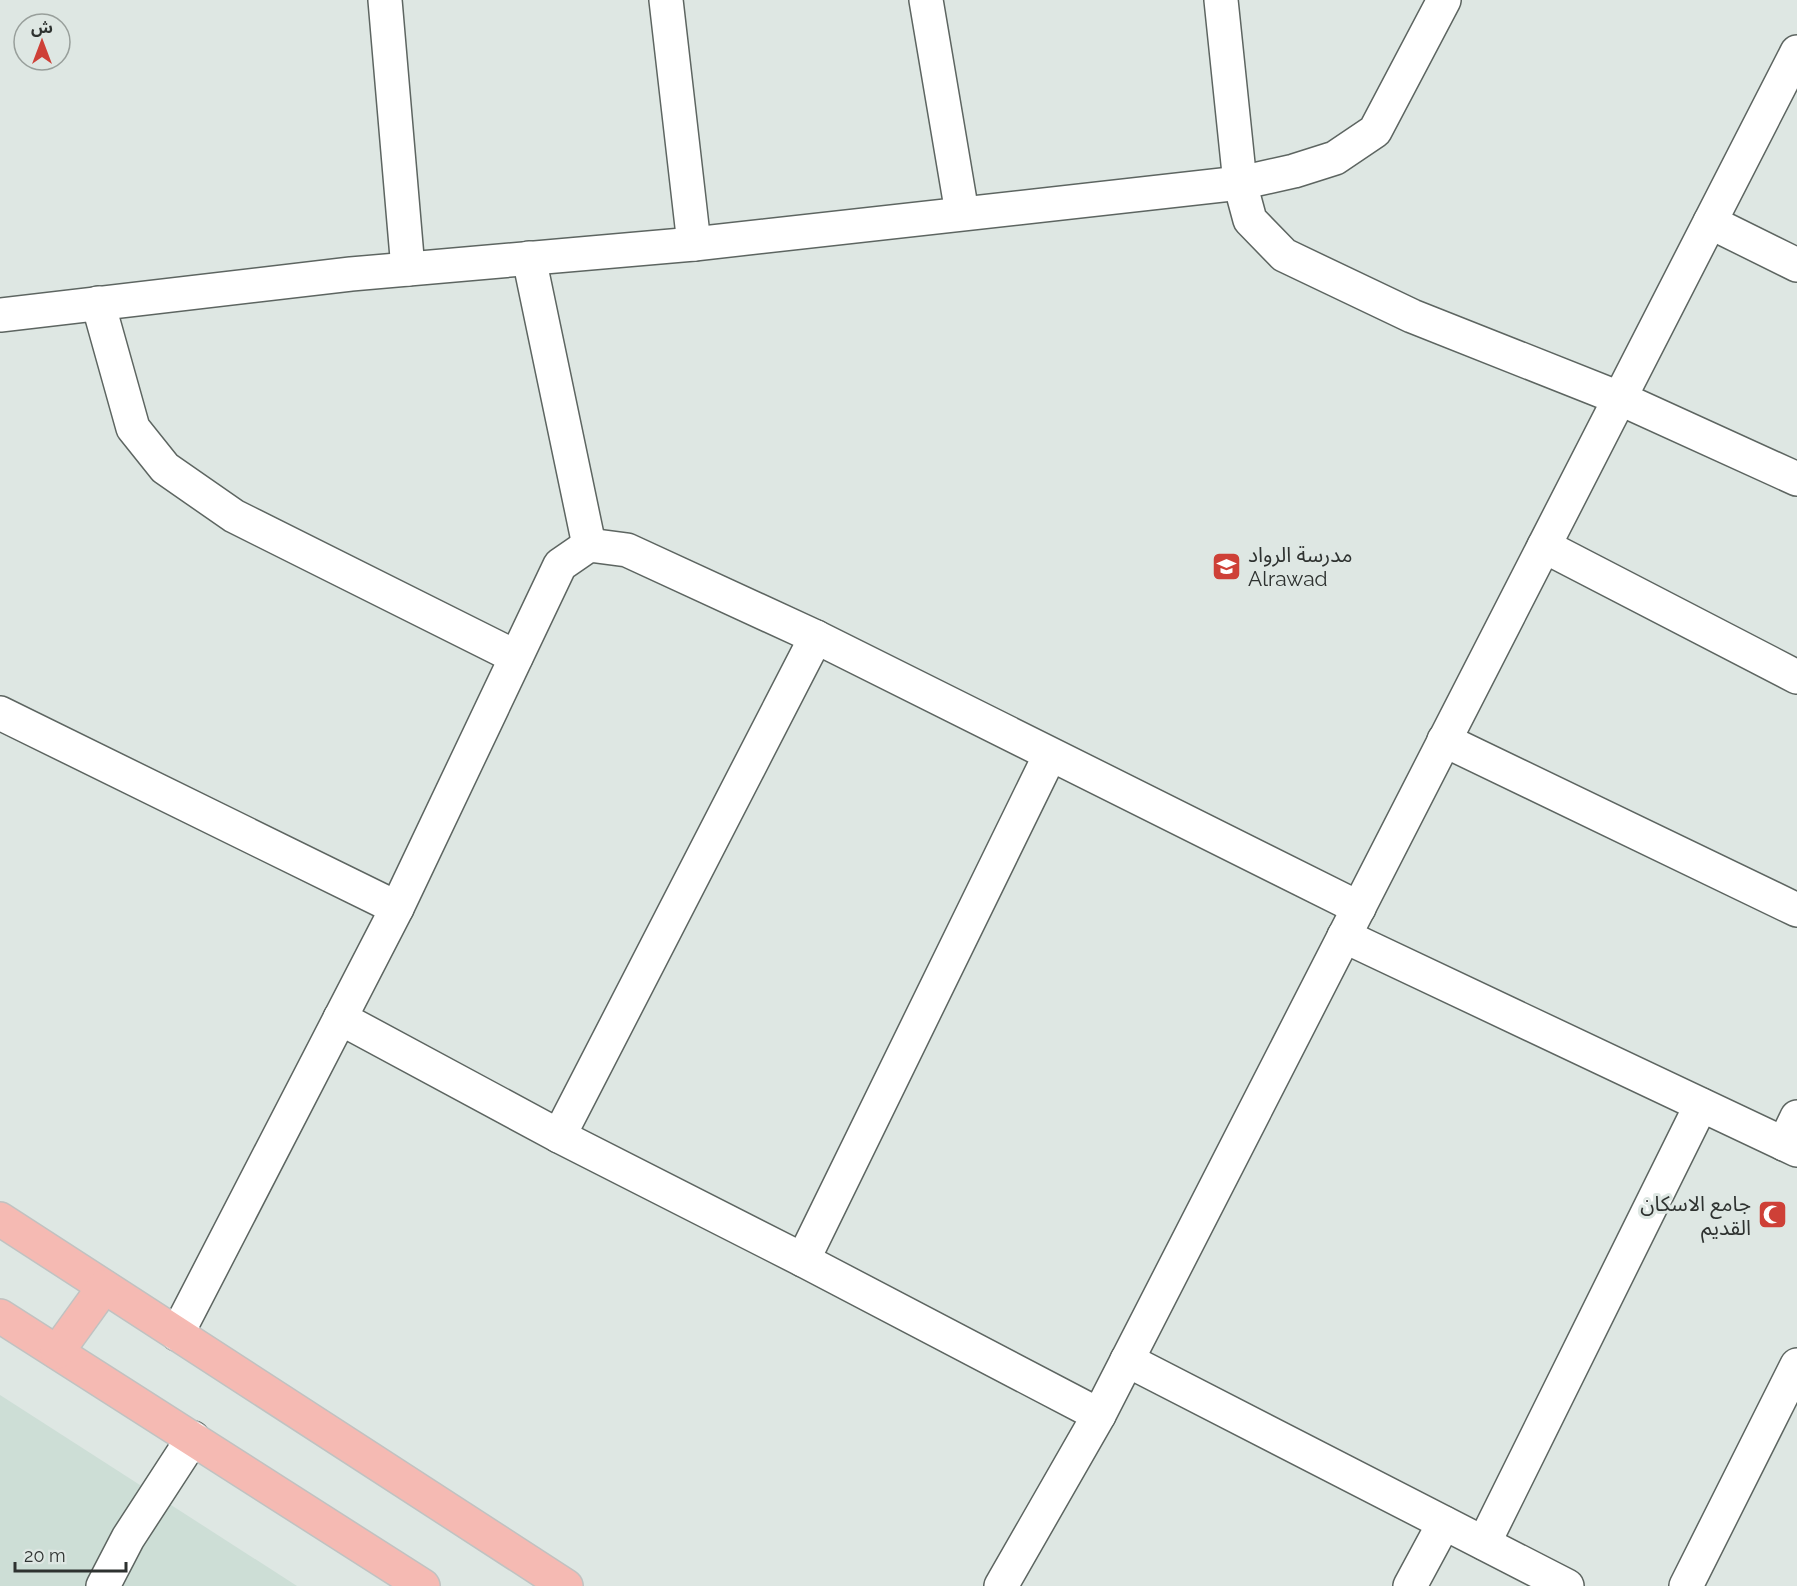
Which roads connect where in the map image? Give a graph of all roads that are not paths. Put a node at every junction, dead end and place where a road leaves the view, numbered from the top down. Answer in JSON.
{"nodes":[{"id":1,"x":385,"y":0,"type":"edge"},
{"id":2,"x":666,"y":0,"type":"edge"},
{"id":3,"x":926,"y":0,"type":"edge"},
{"id":4,"x":1221,"y":0,"type":"edge"},
{"id":5,"x":1444,"y":0,"type":"edge"},
{"id":6,"x":1797,"y":52,"type":"edge"},
{"id":7,"x":1240,"y":183,"type":"junction"},
{"id":8,"x":962,"y":213,"type":"junction"},
{"id":9,"x":1710,"y":222,"type":"junction"},
{"id":10,"x":694,"y":244,"type":"junction"},
{"id":11,"x":529,"y":258,"type":"junction"},
{"id":12,"x":1797,"y":265,"type":"edge"},
{"id":13,"x":408,"y":269,"type":"junction"},
{"id":14,"x":98,"y":303,"type":"junction"},
{"id":15,"x":0,"y":315,"type":"edge"},
{"id":16,"x":1619,"y":398,"type":"junction"},
{"id":17,"x":1797,"y":479,"type":"edge"},
{"id":18,"x":589,"y":545,"type":"junction"},
{"id":19,"x":1544,"y":546,"type":"junction"},
{"id":20,"x":816,"y":638,"type":"junction"},
{"id":21,"x":516,"y":657,"type":"junction"},
{"id":22,"x":1797,"y":677,"type":"edge"},
{"id":23,"x":0,"y":713,"type":"edge"},
{"id":24,"x":1444,"y":740,"type":"junction"},
{"id":25,"x":1050,"y":755,"type":"junction"},
{"id":26,"x":397,"y":908,"type":"junction"},
{"id":27,"x":1359,"y":908,"type":"junction"},
{"id":28,"x":1797,"y":910,"type":"edge"},
{"id":29,"x":1344,"y":936,"type":"junction"},
{"id":30,"x":340,"y":1018,"type":"junction"},
{"id":31,"x":1701,"y":1105,"type":"junction"},
{"id":32,"x":559,"y":1136,"type":"junction"},
{"id":33,"x":1793,"y":1137,"type":"edge"},
{"id":34,"x":0,"y":1219,"type":"edge"},
{"id":35,"x":803,"y":1260,"type":"junction"},
{"id":36,"x":104,"y":1287,"type":"junction"},
{"id":37,"x":0,"y":1316,"type":"edge"},
{"id":38,"x":177,"y":1334,"type":"junction"},
{"id":39,"x":57,"y":1352,"type":"junction"},
{"id":40,"x":1126,"y":1360,"type":"junction"},
{"id":41,"x":1797,"y":1365,"type":"edge"},
{"id":42,"x":1099,"y":1415,"type":"junction"},
{"id":43,"x":193,"y":1438,"type":"junction"},
{"id":44,"x":1444,"y":1523,"type":"junction"},
{"id":45,"x":1484,"y":1544,"type":"junction"},
{"id":46,"x":103,"y":1586,"type":"edge"},
{"id":47,"x":423,"y":1586,"type":"edge"},
{"id":48,"x":566,"y":1586,"type":"edge"},
{"id":49,"x":1001,"y":1586,"type":"edge"},
{"id":50,"x":1410,"y":1586,"type":"edge"},
{"id":51,"x":1567,"y":1586,"type":"edge"},
{"id":52,"x":1686,"y":1586,"type":"edge"}],
"edges":[{"from":1,"to":13,"type":"street"},
{"from":2,"to":10,"type":"street"},
{"from":3,"to":8,"type":"street"},
{"from":4,"to":7,"type":"street"},
{"from":5,"to":7,"type":"street"},
{"from":6,"to":9,"type":"street"},
{"from":7,"to":8,"type":"street"},
{"from":7,"to":16,"type":"street"},
{"from":8,"to":10,"type":"street"},
{"from":9,"to":12,"type":"street"},
{"from":9,"to":16,"type":"street"},
{"from":10,"to":11,"type":"street"},
{"from":11,"to":13,"type":"street"},
{"from":11,"to":18,"type":"street"},
{"from":13,"to":14,"type":"street"},
{"from":14,"to":15,"type":"street"},
{"from":14,"to":21,"type":"street"},
{"from":16,"to":17,"type":"street"},
{"from":16,"to":19,"type":"street"},
{"from":18,"to":20,"type":"street"},
{"from":18,"to":21,"type":"street"},
{"from":19,"to":22,"type":"street"},
{"from":19,"to":24,"type":"street"},
{"from":20,"to":25,"type":"street"},
{"from":20,"to":32,"type":"street"},
{"from":21,"to":26,"type":"street"},
{"from":23,"to":26,"type":"street"},
{"from":24,"to":27,"type":"street"},
{"from":24,"to":28,"type":"street"},
{"from":25,"to":27,"type":"street"},
{"from":25,"to":35,"type":"street"},
{"from":26,"to":30,"type":"street"},
{"from":27,"to":29,"type":"street"},
{"from":29,"to":31,"type":"street"},
{"from":29,"to":40,"type":"street"},
{"from":30,"to":32,"type":"street"},
{"from":30,"to":38,"type":"street"},
{"from":31,"to":33,"type":"street"},
{"from":31,"to":45,"type":"street"},
{"from":32,"to":35,"type":"street"},
{"from":34,"to":36,"type":"main road"},
{"from":35,"to":42,"type":"street"},
{"from":36,"to":38,"type":"main road"},
{"from":36,"to":39,"type":"main road"},
{"from":37,"to":39,"type":"main road"},
{"from":38,"to":48,"type":"main road"},
{"from":39,"to":43,"type":"main road"},
{"from":40,"to":42,"type":"street"},
{"from":40,"to":44,"type":"street"},
{"from":41,"to":52,"type":"street"},
{"from":42,"to":49,"type":"street"},
{"from":43,"to":46,"type":"street"},
{"from":43,"to":47,"type":"main road"},
{"from":44,"to":45,"type":"street"},
{"from":44,"to":50,"type":"street"},
{"from":45,"to":51,"type":"street"}]}
